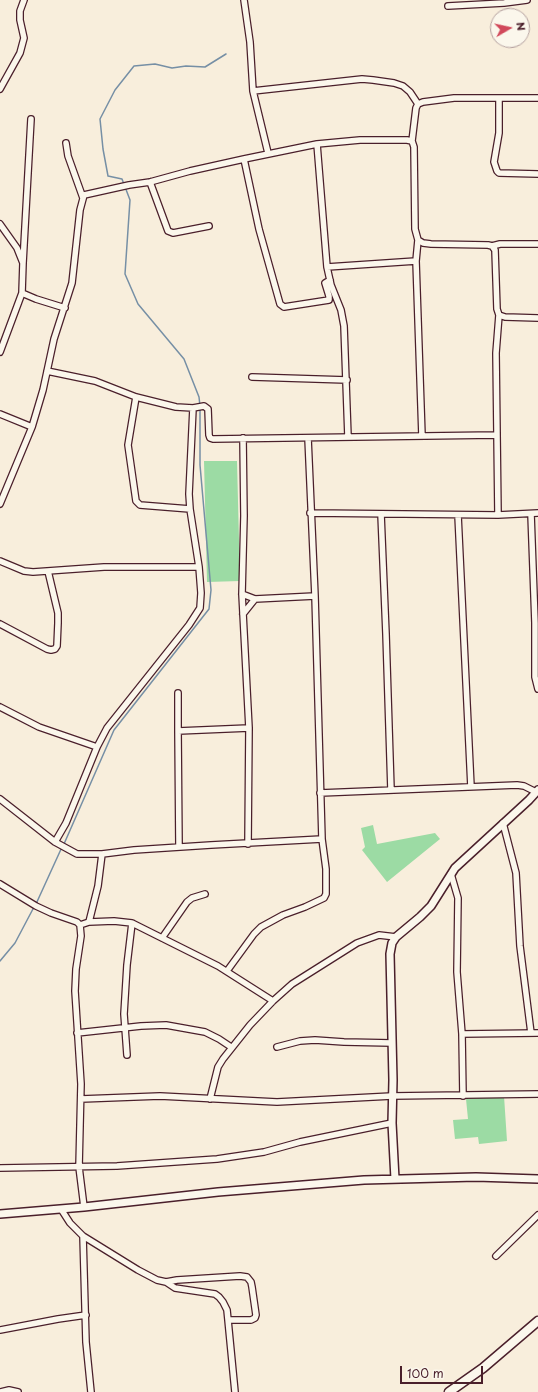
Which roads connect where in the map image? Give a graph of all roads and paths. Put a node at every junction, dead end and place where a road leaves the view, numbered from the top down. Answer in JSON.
{"nodes":[{"id":1,"x":24,"y":0,"type":"edge"},
{"id":2,"x":244,"y":0,"type":"edge"},
{"id":3,"x":527,"y":0,"type":"edge"},
{"id":4,"x":448,"y":6,"type":"dead end"},
{"id":5,"x":0,"y":89,"type":"edge"},
{"id":6,"x":253,"y":91,"type":"junction"},
{"id":7,"x":499,"y":98,"type":"junction"},
{"id":8,"x":538,"y":98,"type":"edge"},
{"id":9,"x":418,"y":104,"type":"junction"},
{"id":10,"x":31,"y":119,"type":"dead end"},
{"id":11,"x":412,"y":141,"type":"junction"},
{"id":12,"x":66,"y":143,"type":"dead end"},
{"id":13,"x":317,"y":144,"type":"junction"},
{"id":14,"x":268,"y":153,"type":"junction"},
{"id":15,"x":244,"y":159,"type":"junction"},
{"id":16,"x":538,"y":174,"type":"edge"},
{"id":17,"x":150,"y":182,"type":"junction"},
{"id":18,"x":83,"y":198,"type":"junction"},
{"id":19,"x":0,"y":224,"type":"edge"},
{"id":20,"x":209,"y":226,"type":"dead end"},
{"id":21,"x":418,"y":240,"type":"junction"},
{"id":22,"x":538,"y":244,"type":"edge"},
{"id":23,"x":492,"y":246,"type":"junction"},
{"id":24,"x":416,"y":261,"type":"junction"},
{"id":25,"x":23,"y":263,"type":"junction"},
{"id":26,"x":327,"y":267,"type":"junction"},
{"id":27,"x":330,"y":280,"type":"junction"},
{"id":28,"x":22,"y":293,"type":"junction"},
{"id":29,"x":65,"y":308,"type":"junction"},
{"id":30,"x":499,"y":315,"type":"junction"},
{"id":31,"x":538,"y":318,"type":"edge"},
{"id":32,"x":0,"y":352,"type":"edge"},
{"id":33,"x":47,"y":371,"type":"junction"},
{"id":34,"x":252,"y":377,"type":"dead end"},
{"id":35,"x":347,"y":380,"type":"junction"},
{"id":36,"x":136,"y":397,"type":"junction"},
{"id":37,"x":198,"y":407,"type":"junction"},
{"id":38,"x":0,"y":414,"type":"edge"},
{"id":39,"x":32,"y":427,"type":"junction"},
{"id":40,"x":496,"y":435,"type":"junction"},
{"id":41,"x":422,"y":436,"type":"junction"},
{"id":42,"x":348,"y":437,"type":"junction"},
{"id":43,"x":243,"y":438,"type":"junction"},
{"id":44,"x":308,"y":438,"type":"junction"},
{"id":45,"x":0,"y":504,"type":"edge"},
{"id":46,"x":190,"y":509,"type":"junction"},
{"id":47,"x":310,"y":513,"type":"junction"},
{"id":48,"x":538,"y":513,"type":"edge"},
{"id":49,"x":381,"y":514,"type":"junction"},
{"id":50,"x":530,"y":514,"type":"junction"},
{"id":51,"x":458,"y":515,"type":"junction"},
{"id":52,"x":498,"y":515,"type":"junction"},
{"id":53,"x":0,"y":561,"type":"edge"},
{"id":54,"x":199,"y":567,"type":"junction"},
{"id":55,"x":48,"y":571,"type":"junction"},
{"id":56,"x":242,"y":594,"type":"junction"},
{"id":57,"x":315,"y":596,"type":"junction"},
{"id":58,"x":255,"y":599,"type":"junction"},
{"id":59,"x":243,"y":614,"type":"junction"},
{"id":60,"x":0,"y":624,"type":"edge"},
{"id":61,"x":538,"y":689,"type":"edge"},
{"id":62,"x":178,"y":693,"type":"dead end"},
{"id":63,"x":0,"y":707,"type":"edge"},
{"id":64,"x":249,"y":728,"type":"junction"},
{"id":65,"x":178,"y":731,"type":"junction"},
{"id":66,"x":97,"y":747,"type":"junction"},
{"id":67,"x":471,"y":787,"type":"junction"},
{"id":68,"x":391,"y":790,"type":"junction"},
{"id":69,"x":537,"y":791,"type":"edge"},
{"id":70,"x":320,"y":793,"type":"junction"},
{"id":71,"x":0,"y":800,"type":"edge"},
{"id":72,"x":504,"y":823,"type":"junction"},
{"id":73,"x":322,"y":839,"type":"junction"},
{"id":74,"x":56,"y":842,"type":"junction"},
{"id":75,"x":248,"y":844,"type":"junction"},
{"id":76,"x":179,"y":847,"type":"junction"},
{"id":77,"x":102,"y":854,"type":"junction"},
{"id":78,"x":451,"y":874,"type":"junction"},
{"id":79,"x":0,"y":884,"type":"edge"},
{"id":80,"x":205,"y":894,"type":"dead end"},
{"id":81,"x":89,"y":922,"type":"junction"},
{"id":82,"x":132,"y":923,"type":"junction"},
{"id":83,"x":80,"y":924,"type":"junction"},
{"id":84,"x":396,"y":937,"type":"junction"},
{"id":85,"x":162,"y":938,"type":"junction"},
{"id":86,"x":227,"y":971,"type":"junction"},
{"id":87,"x":273,"y":1001,"type":"junction"},
{"id":88,"x":124,"y":1029,"type":"junction"},
{"id":89,"x":78,"y":1033,"type":"junction"},
{"id":90,"x":531,"y":1033,"type":"junction"},
{"id":91,"x":538,"y":1033,"type":"edge"},
{"id":92,"x":462,"y":1034,"type":"junction"},
{"id":93,"x":392,"y":1043,"type":"junction"},
{"id":94,"x":231,"y":1047,"type":"junction"},
{"id":95,"x":277,"y":1047,"type":"dead end"},
{"id":96,"x":127,"y":1054,"type":"dead end"},
{"id":97,"x":538,"y":1094,"type":"edge"},
{"id":98,"x":392,"y":1096,"type":"junction"},
{"id":99,"x":463,"y":1096,"type":"junction"},
{"id":100,"x":80,"y":1099,"type":"junction"},
{"id":101,"x":210,"y":1099,"type":"junction"},
{"id":102,"x":392,"y":1123,"type":"junction"},
{"id":103,"x":79,"y":1167,"type":"junction"},
{"id":104,"x":0,"y":1168,"type":"edge"},
{"id":105,"x":395,"y":1179,"type":"junction"},
{"id":106,"x":538,"y":1179,"type":"edge"},
{"id":107,"x":84,"y":1207,"type":"junction"},
{"id":108,"x":61,"y":1209,"type":"junction"},
{"id":109,"x":0,"y":1214,"type":"edge"},
{"id":110,"x":538,"y":1215,"type":"edge"},
{"id":111,"x":84,"y":1236,"type":"junction"},
{"id":112,"x":496,"y":1256,"type":"dead end"},
{"id":113,"x":166,"y":1282,"type":"junction"},
{"id":114,"x":86,"y":1315,"type":"junction"},
{"id":115,"x":228,"y":1320,"type":"junction"},
{"id":116,"x":538,"y":1321,"type":"edge"},
{"id":117,"x":0,"y":1330,"type":"edge"},
{"id":118,"x":0,"y":1392,"type":"edge"},
{"id":119,"x":18,"y":1392,"type":"edge"},
{"id":120,"x":91,"y":1392,"type":"edge"},
{"id":121,"x":235,"y":1392,"type":"edge"},
{"id":122,"x":449,"y":1392,"type":"edge"}],
"edges":[{"from":1,"to":5,"type":"street"},
{"from":2,"to":6,"type":"street"},
{"from":3,"to":4,"type":"street"},
{"from":6,"to":9,"type":"street"},
{"from":6,"to":14,"type":"street"},
{"from":7,"to":8,"type":"street"},
{"from":7,"to":9,"type":"street"},
{"from":7,"to":16,"type":"street"},
{"from":9,"to":11,"type":"street"},
{"from":10,"to":25,"type":"street"},
{"from":11,"to":13,"type":"street"},
{"from":11,"to":21,"type":"street"},
{"from":12,"to":18,"type":"street"},
{"from":13,"to":14,"type":"street"},
{"from":13,"to":26,"type":"street"},
{"from":14,"to":15,"type":"street"},
{"from":15,"to":17,"type":"street"},
{"from":15,"to":27,"type":"street"},
{"from":17,"to":18,"type":"street"},
{"from":17,"to":20,"type":"street"},
{"from":18,"to":29,"type":"street"},
{"from":19,"to":25,"type":"street"},
{"from":21,"to":23,"type":"street"},
{"from":21,"to":24,"type":"street"},
{"from":22,"to":23,"type":"street"},
{"from":23,"to":30,"type":"street"},
{"from":24,"to":26,"type":"street"},
{"from":24,"to":41,"type":"street"},
{"from":25,"to":28,"type":"street"},
{"from":26,"to":27,"type":"street"},
{"from":27,"to":35,"type":"street"},
{"from":28,"to":29,"type":"street"},
{"from":28,"to":32,"type":"street"},
{"from":29,"to":33,"type":"street"},
{"from":30,"to":31,"type":"street"},
{"from":30,"to":40,"type":"street"},
{"from":33,"to":36,"type":"street"},
{"from":33,"to":39,"type":"street"},
{"from":34,"to":35,"type":"street"},
{"from":35,"to":42,"type":"street"},
{"from":36,"to":37,"type":"street"},
{"from":36,"to":46,"type":"street"},
{"from":37,"to":43,"type":"street"},
{"from":37,"to":46,"type":"street"},
{"from":38,"to":39,"type":"street"},
{"from":39,"to":45,"type":"street"},
{"from":40,"to":41,"type":"street"},
{"from":40,"to":52,"type":"street"},
{"from":41,"to":42,"type":"street"},
{"from":42,"to":44,"type":"street"},
{"from":43,"to":44,"type":"street"},
{"from":43,"to":56,"type":"street"},
{"from":44,"to":47,"type":"street"},
{"from":46,"to":54,"type":"street"},
{"from":47,"to":49,"type":"street"},
{"from":47,"to":57,"type":"street"},
{"from":48,"to":50,"type":"street"},
{"from":49,"to":51,"type":"street"},
{"from":49,"to":68,"type":"street"},
{"from":50,"to":52,"type":"street"},
{"from":50,"to":61,"type":"street"},
{"from":51,"to":52,"type":"street"},
{"from":51,"to":67,"type":"street"},
{"from":53,"to":55,"type":"street"},
{"from":54,"to":55,"type":"street"},
{"from":54,"to":66,"type":"street"},
{"from":55,"to":60,"type":"street"},
{"from":56,"to":58,"type":"street"},
{"from":56,"to":59,"type":"street"},
{"from":57,"to":58,"type":"street"},
{"from":57,"to":70,"type":"street"},
{"from":58,"to":59,"type":"street"},
{"from":59,"to":64,"type":"street"},
{"from":62,"to":65,"type":"street"},
{"from":63,"to":66,"type":"street"},
{"from":64,"to":65,"type":"street"},
{"from":64,"to":75,"type":"street"},
{"from":65,"to":76,"type":"street"},
{"from":66,"to":74,"type":"street"},
{"from":67,"to":68,"type":"street"},
{"from":67,"to":69,"type":"street"},
{"from":68,"to":70,"type":"street"},
{"from":69,"to":72,"type":"street"},
{"from":70,"to":73,"type":"street"},
{"from":71,"to":74,"type":"street"},
{"from":72,"to":78,"type":"street"},
{"from":72,"to":90,"type":"street"},
{"from":73,"to":75,"type":"street"},
{"from":73,"to":86,"type":"street"},
{"from":74,"to":77,"type":"street"},
{"from":75,"to":76,"type":"street"},
{"from":76,"to":77,"type":"street"},
{"from":77,"to":81,"type":"street"},
{"from":78,"to":84,"type":"street"},
{"from":78,"to":92,"type":"street"},
{"from":79,"to":83,"type":"street"},
{"from":80,"to":85,"type":"street"},
{"from":81,"to":82,"type":"street"},
{"from":81,"to":83,"type":"street"},
{"from":82,"to":85,"type":"street"},
{"from":82,"to":88,"type":"street"},
{"from":83,"to":89,"type":"street"},
{"from":84,"to":87,"type":"street"},
{"from":84,"to":93,"type":"street"},
{"from":85,"to":86,"type":"street"},
{"from":86,"to":87,"type":"street"},
{"from":87,"to":94,"type":"street"},
{"from":88,"to":89,"type":"street"},
{"from":88,"to":94,"type":"street"},
{"from":88,"to":96,"type":"street"},
{"from":89,"to":100,"type":"street"},
{"from":90,"to":91,"type":"street"},
{"from":90,"to":92,"type":"street"},
{"from":92,"to":99,"type":"street"},
{"from":93,"to":95,"type":"street"},
{"from":93,"to":98,"type":"street"},
{"from":94,"to":101,"type":"street"},
{"from":97,"to":99,"type":"street"},
{"from":98,"to":99,"type":"street"},
{"from":98,"to":101,"type":"street"},
{"from":98,"to":102,"type":"street"},
{"from":100,"to":101,"type":"street"},
{"from":100,"to":103,"type":"street"},
{"from":102,"to":103,"type":"street"},
{"from":102,"to":105,"type":"street"},
{"from":103,"to":104,"type":"street"},
{"from":103,"to":107,"type":"street"},
{"from":105,"to":106,"type":"street"},
{"from":105,"to":107,"type":"street"},
{"from":107,"to":108,"type":"street"},
{"from":108,"to":109,"type":"street"},
{"from":108,"to":111,"type":"street"},
{"from":110,"to":112,"type":"street"},
{"from":111,"to":113,"type":"street"},
{"from":111,"to":114,"type":"street"},
{"from":113,"to":115,"type":"street"},
{"from":113,"to":115,"type":"street"},
{"from":114,"to":117,"type":"street"},
{"from":114,"to":120,"type":"street"},
{"from":115,"to":121,"type":"street"},
{"from":116,"to":122,"type":"main road"},
{"from":118,"to":119,"type":"street"}]}
